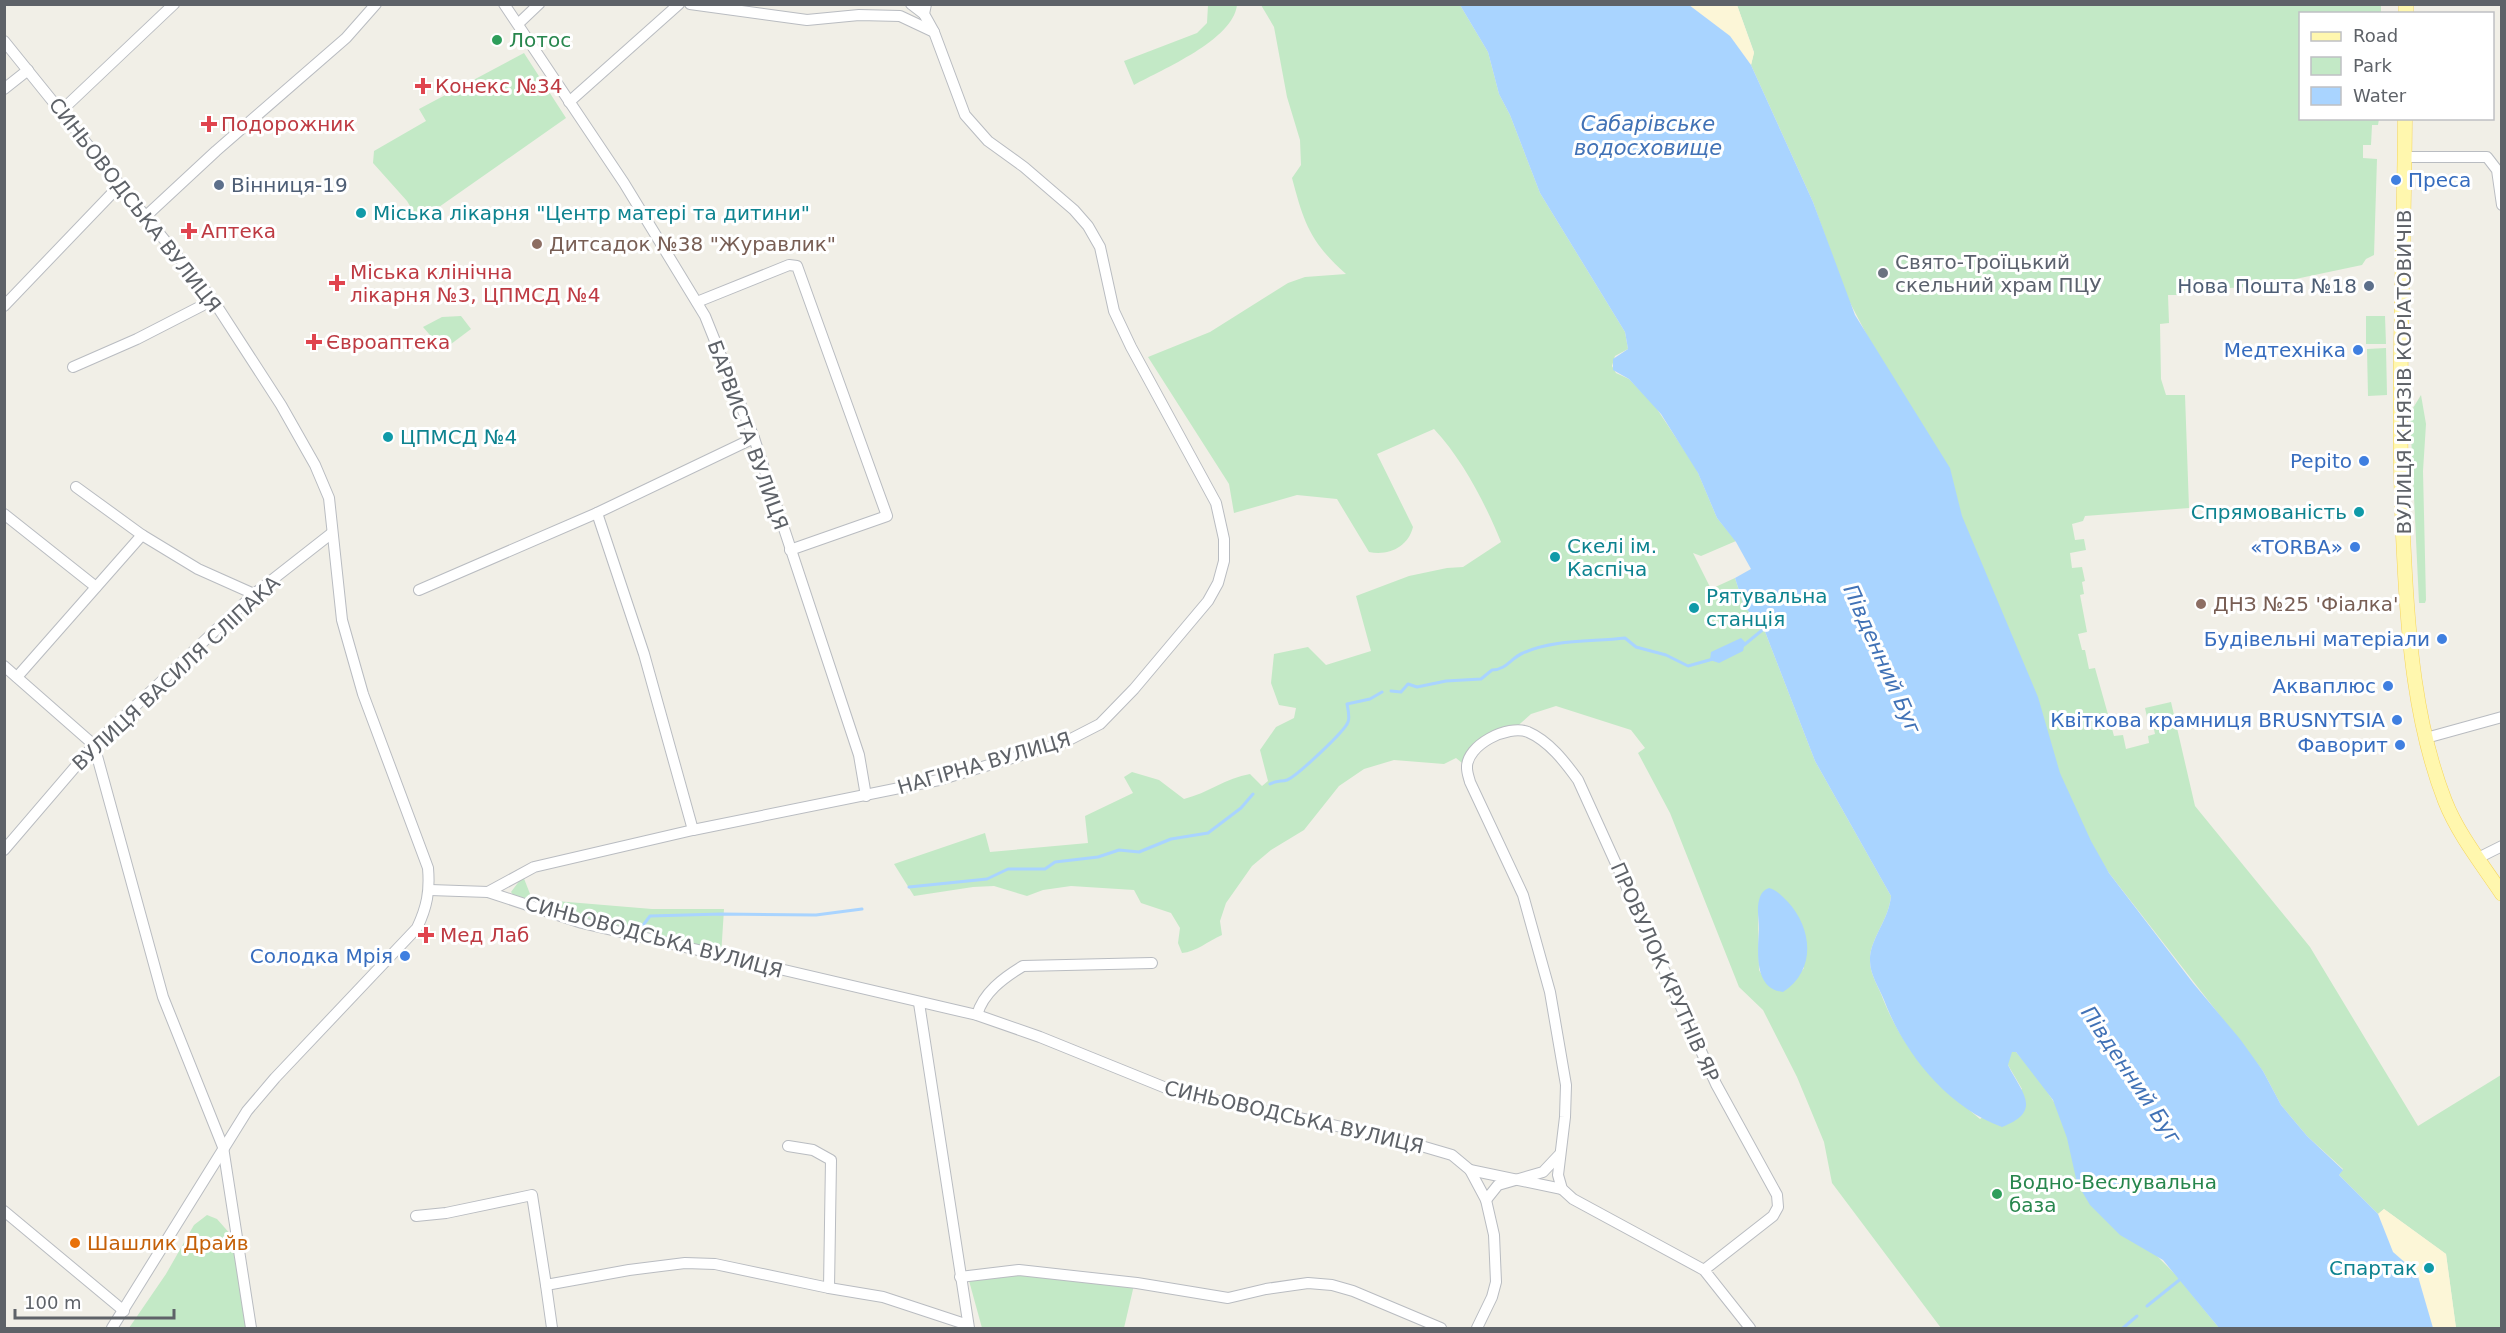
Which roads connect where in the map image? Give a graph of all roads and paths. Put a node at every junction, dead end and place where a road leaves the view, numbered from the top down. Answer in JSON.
{"nodes":[{"id":1,"x":174,"y":4,"type":"edge"},
{"id":2,"x":376,"y":4,"type":"edge"},
{"id":3,"x":504,"y":4,"type":"edge"},
{"id":4,"x":539,"y":4,"type":"edge"},
{"id":5,"x":678,"y":4,"type":"edge"},
{"id":6,"x":690,"y":4,"type":"edge"},
{"id":7,"x":911,"y":4,"type":"edge"},
{"id":8,"x":925,"y":9,"type":"edge"},
{"id":9,"x":519,"y":23,"type":"junction"},
{"id":10,"x":934,"y":32,"type":"junction"},
{"id":11,"x":4,"y":41,"type":"edge"},
{"id":12,"x":28,"y":70,"type":"junction"},
{"id":13,"x":4,"y":89,"type":"edge"},
{"id":14,"x":569,"y":102,"type":"junction"},
{"id":15,"x":61,"y":111,"type":"junction"},
{"id":16,"x":2405,"y":120,"type":"edge"},
{"id":17,"x":2405,"y":157,"type":"junction"},
{"id":18,"x":121,"y":184,"type":"junction"},
{"id":19,"x":2502,"y":205,"type":"edge"},
{"id":20,"x":147,"y":216,"type":"junction"},
{"id":21,"x":213,"y":300,"type":"junction"},
{"id":22,"x":697,"y":302,"type":"junction"},
{"id":23,"x":4,"y":306,"type":"edge"},
{"id":24,"x":73,"y":367,"type":"dead end"},
{"id":25,"x":754,"y":438,"type":"junction"},
{"id":26,"x":76,"y":487,"type":"dead end"},
{"id":27,"x":4,"y":513,"type":"edge"},
{"id":28,"x":597,"y":513,"type":"junction"},
{"id":29,"x":332,"y":533,"type":"junction"},
{"id":30,"x":142,"y":535,"type":"junction"},
{"id":31,"x":790,"y":550,"type":"junction"},
{"id":32,"x":96,"y":587,"type":"junction"},
{"id":33,"x":419,"y":590,"type":"dead end"},
{"id":34,"x":254,"y":594,"type":"junction"},
{"id":35,"x":4,"y":666,"type":"edge"},
{"id":36,"x":17,"y":677,"type":"junction"},
{"id":37,"x":2502,"y":717,"type":"edge"},
{"id":38,"x":2426,"y":738,"type":"junction"},
{"id":39,"x":94,"y":745,"type":"junction"},
{"id":40,"x":866,"y":796,"type":"junction"},
{"id":41,"x":693,"y":830,"type":"junction"},
{"id":42,"x":2502,"y":846,"type":"edge"},
{"id":43,"x":4,"y":850,"type":"edge"},
{"id":44,"x":2478,"y":858,"type":"junction"},
{"id":45,"x":430,"y":890,"type":"junction"},
{"id":46,"x":488,"y":892,"type":"junction"},
{"id":47,"x":2502,"y":894,"type":"edge"},
{"id":48,"x":1152,"y":963,"type":"dead end"},
{"id":49,"x":920,"y":1003,"type":"junction"},
{"id":50,"x":977,"y":1016,"type":"junction"},
{"id":51,"x":788,"y":1146,"type":"dead end"},
{"id":52,"x":223,"y":1147,"type":"junction"},
{"id":53,"x":1559,"y":1155,"type":"junction"},
{"id":54,"x":1470,"y":1170,"type":"junction"},
{"id":55,"x":1521,"y":1179,"type":"junction"},
{"id":56,"x":1562,"y":1189,"type":"junction"},
{"id":57,"x":1486,"y":1200,"type":"junction"},
{"id":58,"x":4,"y":1211,"type":"edge"},
{"id":59,"x":416,"y":1216,"type":"dead end"},
{"id":60,"x":1704,"y":1270,"type":"junction"},
{"id":61,"x":960,"y":1277,"type":"junction"},
{"id":62,"x":546,"y":1285,"type":"junction"},
{"id":63,"x":829,"y":1288,"type":"junction"},
{"id":64,"x":124,"y":1311,"type":"junction"},
{"id":65,"x":968,"y":1327,"type":"edge"},
{"id":66,"x":112,"y":1329,"type":"edge"},
{"id":67,"x":251,"y":1329,"type":"edge"},
{"id":68,"x":552,"y":1329,"type":"edge"},
{"id":69,"x":1441,"y":1329,"type":"edge"},
{"id":70,"x":1477,"y":1329,"type":"edge"},
{"id":71,"x":1750,"y":1329,"type":"edge"}],
"edges":[{"from":1,"to":15,"type":"street"},
{"from":2,"to":20,"type":"street"},
{"from":3,"to":9,"type":"street","name":"БАРВИСТА ВУЛИЦЯ"},
{"from":4,"to":9,"type":"street"},
{"from":5,"to":14,"type":"street"},
{"from":6,"to":10,"type":"street"},
{"from":7,"to":8,"type":"street"},
{"from":8,"to":10,"type":"street","name":"НАГІРНА ВУЛИЦЯ"},
{"from":9,"to":14,"type":"street","name":"БАРВИСТА ВУЛИЦЯ"},
{"from":10,"to":40,"type":"street","name":"НАГІРНА ВУЛИЦЯ"},
{"from":11,"to":12,"type":"street","name":"СИНЬОВОДСЬКА ВУЛИЦЯ"},
{"from":12,"to":13,"type":"street"},
{"from":12,"to":15,"type":"street","name":"СИНЬОВОДСЬКА ВУЛИЦЯ"},
{"from":14,"to":22,"type":"street","name":"БАРВИСТА ВУЛИЦЯ"},
{"from":15,"to":18,"type":"street","name":"СИНЬОВОДСЬКА ВУЛИЦЯ"},
{"from":16,"to":17,"type":"main road","name":"ВУЛИЦЯ КНЯЗІВ КОРІАТОВИЧІВ"},
{"from":17,"to":19,"type":"street"},
{"from":17,"to":38,"type":"main road","name":"ВУЛИЦЯ КНЯЗІВ КОРІАТОВИЧІВ"},
{"from":18,"to":20,"type":"street","name":"СИНЬОВОДСЬКА ВУЛИЦЯ"},
{"from":18,"to":23,"type":"street"},
{"from":20,"to":21,"type":"street","name":"СИНЬОВОДСЬКА ВУЛИЦЯ"},
{"from":21,"to":24,"type":"street"},
{"from":21,"to":29,"type":"street","name":"СИНЬОВОДСЬКА ВУЛИЦЯ"},
{"from":22,"to":25,"type":"street","name":"БАРВИСТА ВУЛИЦЯ"},
{"from":22,"to":31,"type":"street"},
{"from":25,"to":28,"type":"street"},
{"from":25,"to":31,"type":"street","name":"БАРВИСТА ВУЛИЦЯ"},
{"from":26,"to":30,"type":"street"},
{"from":27,"to":32,"type":"street"},
{"from":28,"to":33,"type":"street"},
{"from":28,"to":41,"type":"street"},
{"from":29,"to":34,"type":"street","name":"ВУЛИЦЯ ВАСИЛЯ СЛІПАКА"},
{"from":29,"to":45,"type":"street","name":"СИНЬОВОДСЬКА ВУЛИЦЯ"},
{"from":30,"to":32,"type":"street"},
{"from":30,"to":34,"type":"street"},
{"from":31,"to":40,"type":"street","name":"БАРВИСТА ВУЛИЦЯ"},
{"from":32,"to":36,"type":"street"},
{"from":34,"to":39,"type":"street","name":"ВУЛИЦЯ ВАСИЛЯ СЛІПАКА"},
{"from":35,"to":36,"type":"street"},
{"from":36,"to":39,"type":"street"},
{"from":37,"to":38,"type":"street"},
{"from":38,"to":44,"type":"main road","name":"ВУЛИЦЯ КНЯЗІВ КОРІАТОВИЧІВ"},
{"from":39,"to":43,"type":"street","name":"ВУЛИЦЯ ВАСИЛЯ СЛІПАКА"},
{"from":39,"to":52,"type":"street"},
{"from":40,"to":41,"type":"street","name":"НАГІРНА ВУЛИЦЯ"},
{"from":41,"to":46,"type":"street","name":"НАГІРНА ВУЛИЦЯ"},
{"from":42,"to":44,"type":"street"},
{"from":44,"to":47,"type":"main road","name":"ВУЛИЦЯ КНЯЗІВ КОРІАТОВИЧІВ"},
{"from":45,"to":46,"type":"street","name":"СИНЬОВОДСЬКА ВУЛИЦЯ"},
{"from":45,"to":52,"type":"street"},
{"from":46,"to":49,"type":"street","name":"СИНЬОВОДСЬКА ВУЛИЦЯ"},
{"from":48,"to":50,"type":"street"},
{"from":49,"to":50,"type":"street","name":"СИНЬОВОДСЬКА ВУЛИЦЯ"},
{"from":49,"to":61,"type":"street"},
{"from":50,"to":54,"type":"street","name":"СИНЬОВОДСЬКА ВУЛИЦЯ"},
{"from":51,"to":63,"type":"street"},
{"from":52,"to":64,"type":"street"},
{"from":52,"to":67,"type":"street"},
{"from":53,"to":55,"type":"street"},
{"from":53,"to":56,"type":"street"},
{"from":53,"to":60,"type":"street","name":"ПРОВУЛОК КРУТНІВ ЯР"},
{"from":54,"to":55,"type":"street"},
{"from":54,"to":57,"type":"street","name":"СИНЬОВОДСЬКА ВУЛИЦЯ"},
{"from":55,"to":56,"type":"street"},
{"from":55,"to":57,"type":"street"},
{"from":56,"to":60,"type":"street"},
{"from":57,"to":70,"type":"street","name":"СИНЬОВОДСЬКА ВУЛИЦЯ"},
{"from":58,"to":64,"type":"street"},
{"from":59,"to":62,"type":"street"},
{"from":60,"to":71,"type":"street"},
{"from":61,"to":65,"type":"street"},
{"from":61,"to":69,"type":"street"},
{"from":62,"to":63,"type":"street"},
{"from":62,"to":68,"type":"street"},
{"from":63,"to":65,"type":"street"},
{"from":64,"to":66,"type":"street"}]}
